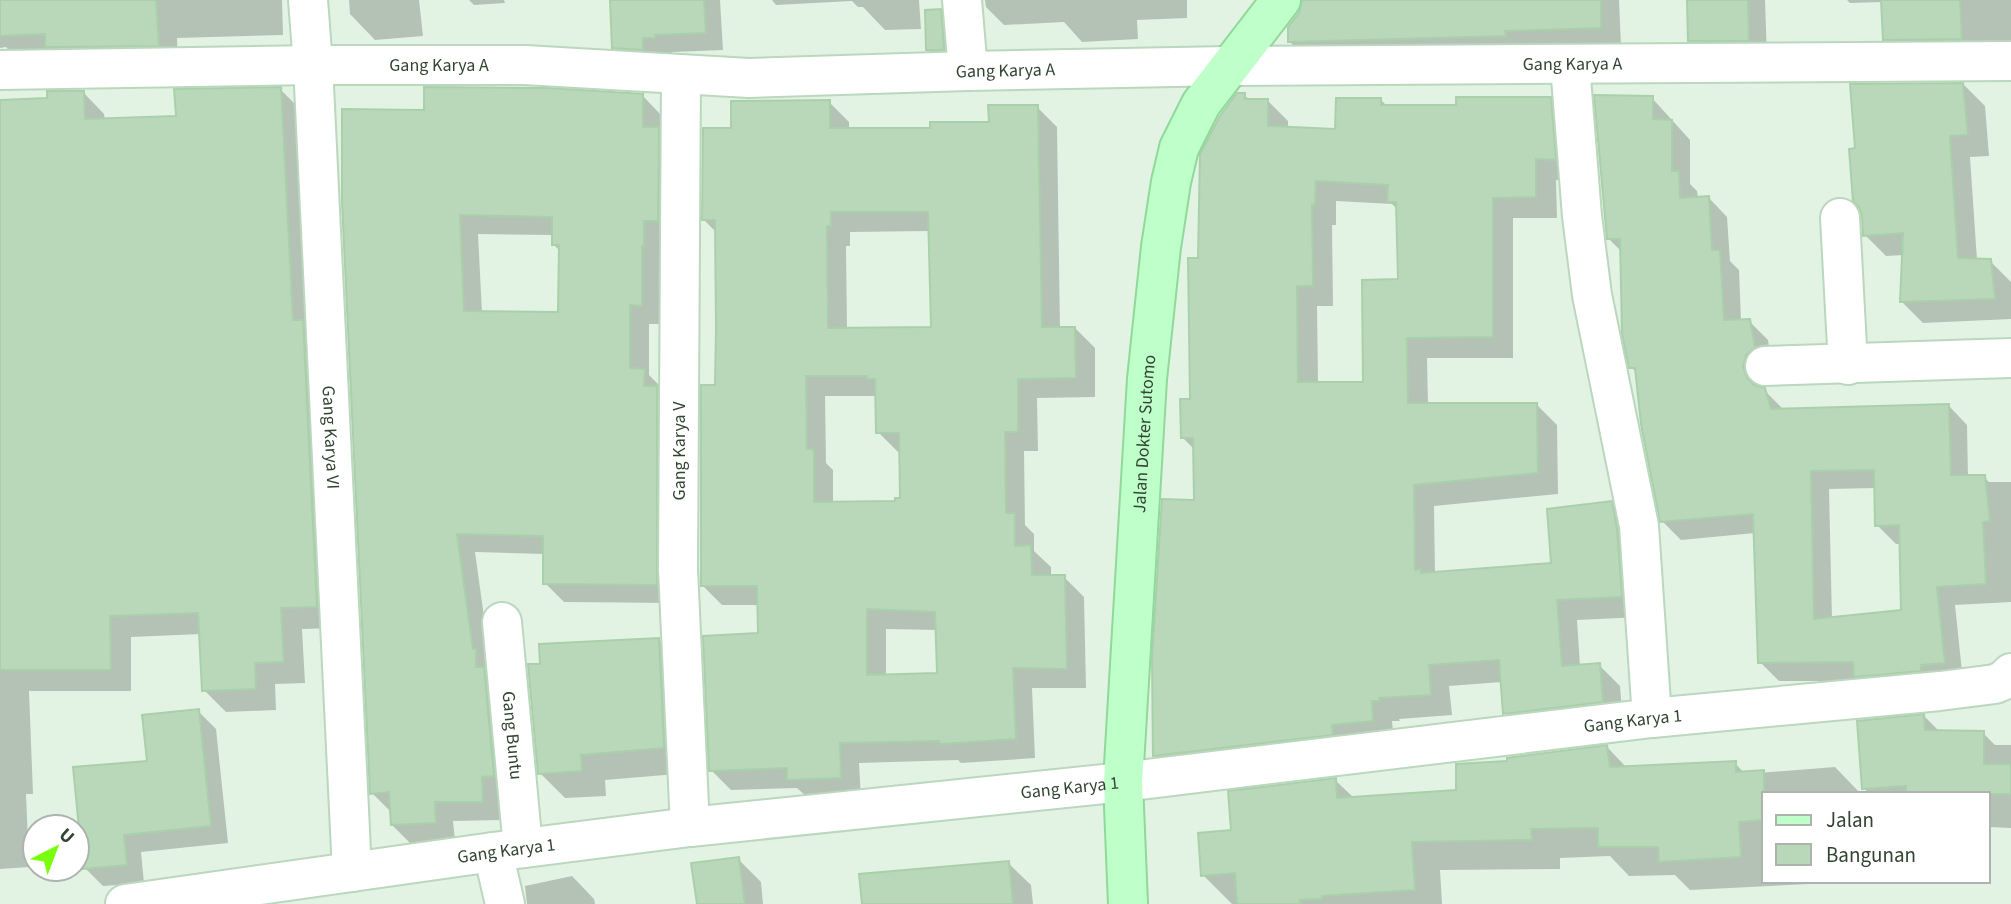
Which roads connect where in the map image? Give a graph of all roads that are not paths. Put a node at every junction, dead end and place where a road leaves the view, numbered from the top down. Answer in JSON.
{"nodes":[{"id":1,"x":308,"y":0,"type":"edge"},
{"id":2,"x":962,"y":0,"type":"edge"},
{"id":3,"x":1281,"y":0,"type":"edge"},
{"id":4,"x":2011,"y":61,"type":"edge"},
{"id":5,"x":313,"y":65,"type":"junction"},
{"id":6,"x":1570,"y":65,"type":"junction"},
{"id":7,"x":1229,"y":66,"type":"junction"},
{"id":8,"x":0,"y":69,"type":"edge"},
{"id":9,"x":968,"y":71,"type":"junction"},
{"id":10,"x":681,"y":75,"type":"junction"},
{"id":11,"x":1840,"y":218,"type":"dead end"},
{"id":12,"x":2011,"y":358,"type":"edge"},
{"id":13,"x":1848,"y":365,"type":"junction"},
{"id":14,"x":1765,"y":366,"type":"dead end"},
{"id":15,"x":502,"y":622,"type":"dead end"},
{"id":16,"x":2011,"y":673,"type":"edge"},
{"id":17,"x":1652,"y":718,"type":"junction"},
{"id":18,"x":1123,"y":782,"type":"junction"},
{"id":19,"x":690,"y":827,"type":"junction"},
{"id":20,"x":508,"y":850,"type":"junction"},
{"id":21,"x":352,"y":872,"type":"junction"},
{"id":22,"x":125,"y":904,"type":"edge"},
{"id":23,"x":505,"y":904,"type":"edge"},
{"id":24,"x":1128,"y":904,"type":"edge"}],
"edges":[{"from":1,"to":5,"type":"street","name":"Gang Karya VI"},
{"from":2,"to":9,"type":"street"},
{"from":3,"to":7,"type":"street","name":"Jalan Dokter Sutomo"},
{"from":4,"to":6,"type":"street","name":"Gang Karya A"},
{"from":5,"to":8,"type":"street","name":"Gang Karya A"},
{"from":5,"to":10,"type":"street","name":"Gang Karya A"},
{"from":5,"to":21,"type":"street","name":"Gang Karya VI"},
{"from":6,"to":7,"type":"street","name":"Gang Karya A"},
{"from":6,"to":17,"type":"street"},
{"from":7,"to":9,"type":"street","name":"Gang Karya A"},
{"from":7,"to":18,"type":"street","name":"Jalan Dokter Sutomo"},
{"from":9,"to":10,"type":"street","name":"Gang Karya A"},
{"from":10,"to":19,"type":"street","name":"Gang Karya V"},
{"from":11,"to":13,"type":"street"},
{"from":12,"to":13,"type":"street"},
{"from":13,"to":14,"type":"street"},
{"from":15,"to":20,"type":"street","name":"Gang Buntu"},
{"from":16,"to":17,"type":"street","name":"Gang Karya 1"},
{"from":17,"to":18,"type":"street","name":"Gang Karya 1"},
{"from":18,"to":19,"type":"street","name":"Gang Karya 1"},
{"from":18,"to":24,"type":"street","name":"Jalan Dokter Sutomo"},
{"from":19,"to":20,"type":"street","name":"Gang Karya 1"},
{"from":20,"to":21,"type":"street","name":"Gang Karya 1"},
{"from":20,"to":23,"type":"street","name":"Gang Buntu"},
{"from":21,"to":22,"type":"street","name":"Gang Karya 1"}]}
